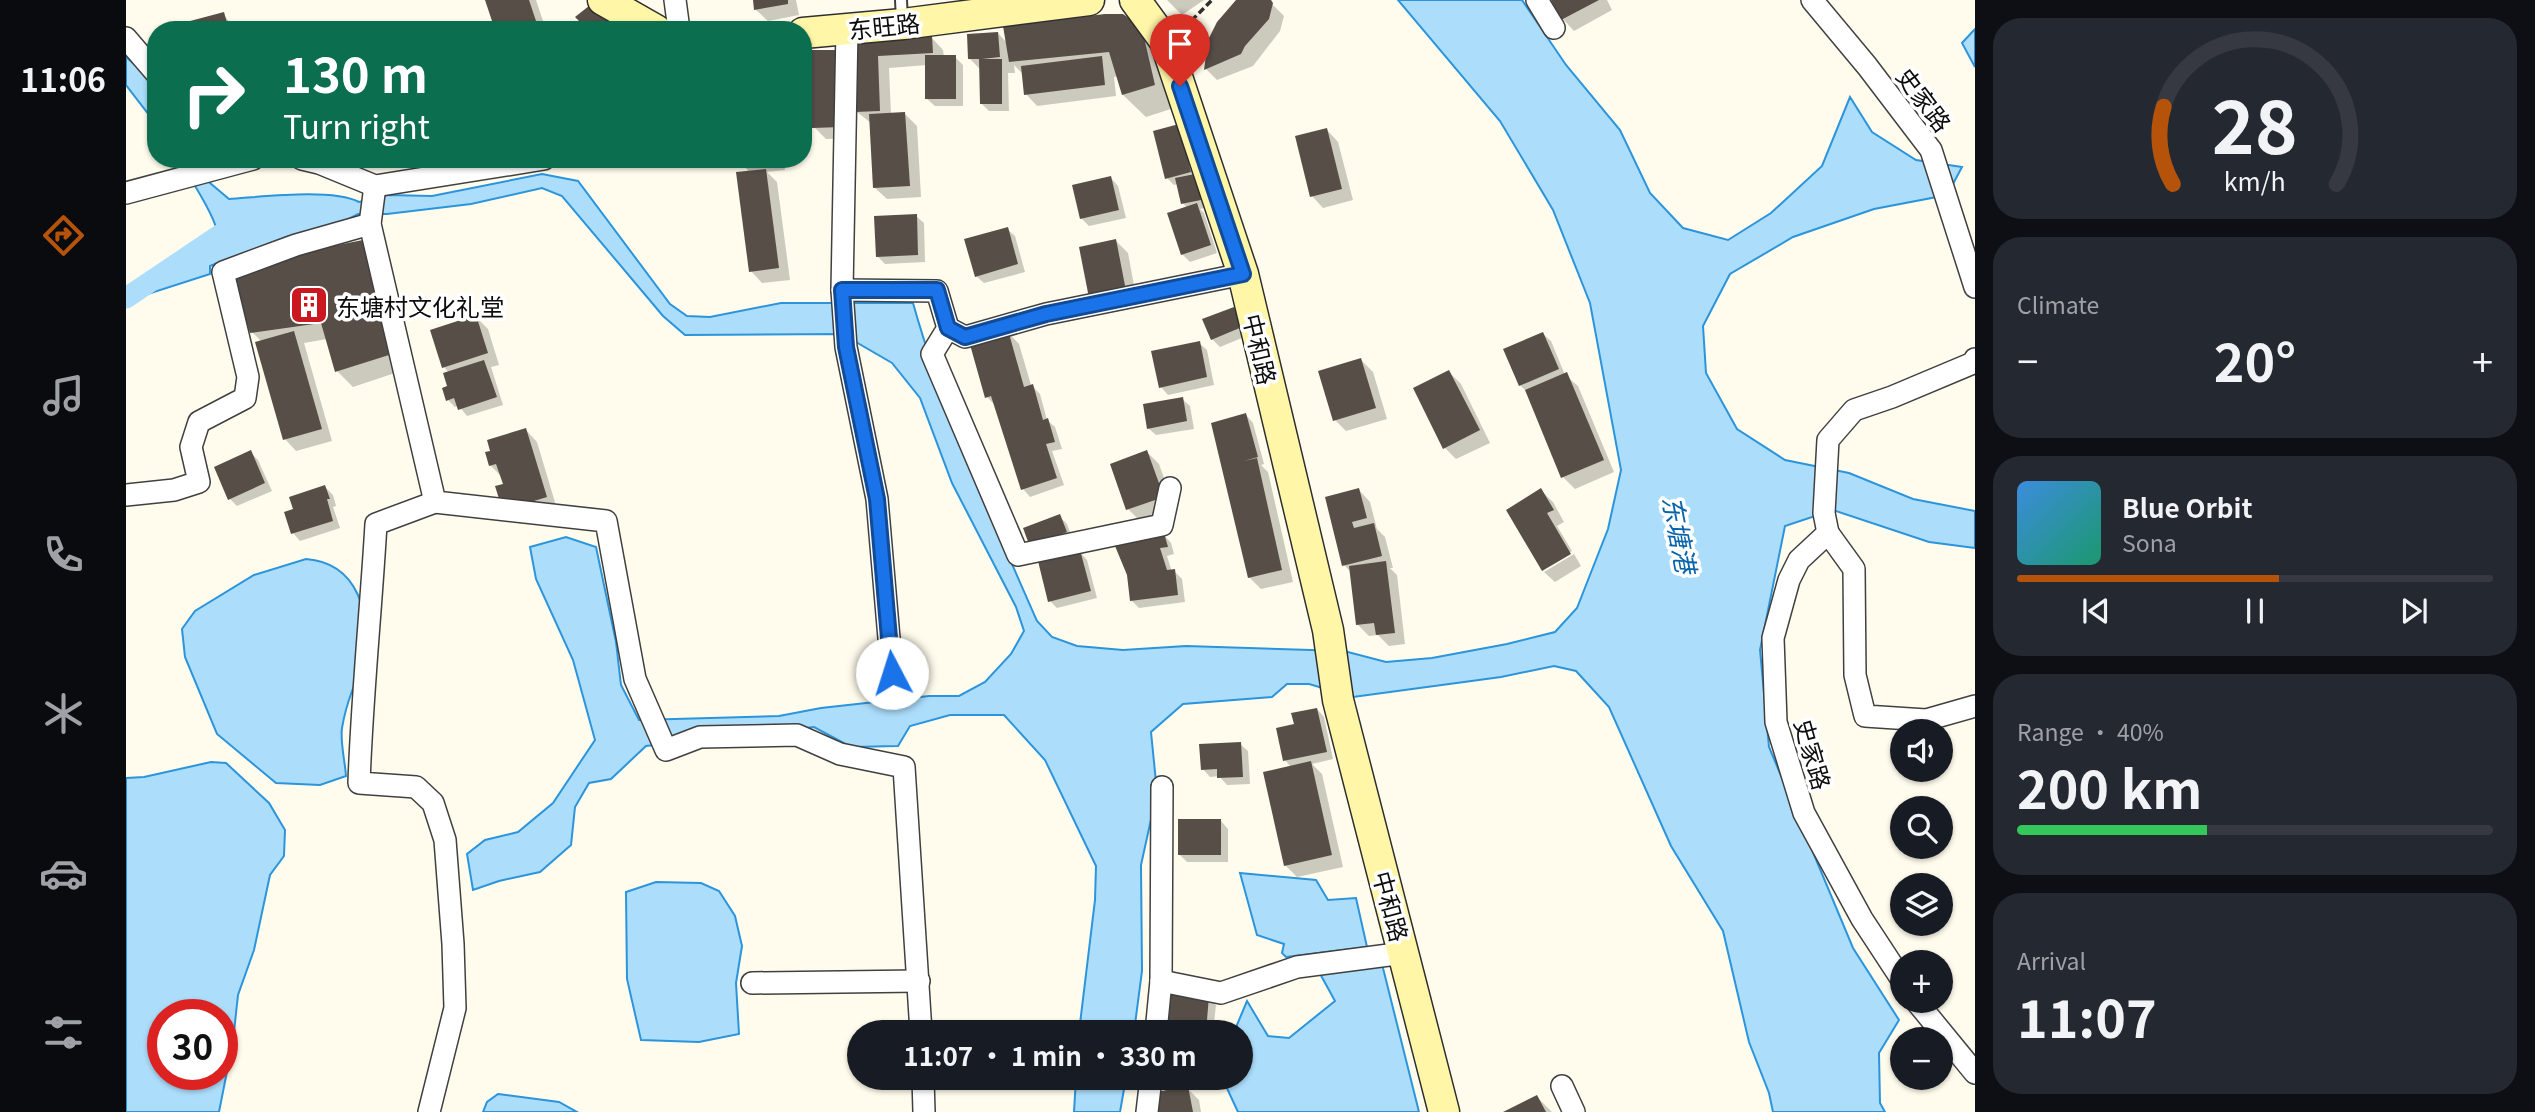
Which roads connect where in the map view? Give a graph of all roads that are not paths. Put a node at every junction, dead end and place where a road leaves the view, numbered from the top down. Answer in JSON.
{"nodes":[{"id":1,"x":603,"y":0,"type":"edge"},
{"id":2,"x":675,"y":0,"type":"edge"},
{"id":3,"x":1089,"y":0,"type":"edge"},
{"id":4,"x":1135,"y":0,"type":"edge"},
{"id":5,"x":1538,"y":0,"type":"edge"},
{"id":6,"x":1812,"y":0,"type":"edge"},
{"id":7,"x":902,"y":12,"type":"edge"},
{"id":8,"x":640,"y":21,"type":"edge"},
{"id":9,"x":678,"y":21,"type":"edge"},
{"id":10,"x":1554,"y":28,"type":"dead end"},
{"id":11,"x":847,"y":29,"type":"junction"},
{"id":12,"x":812,"y":32,"type":"edge"},
{"id":13,"x":126,"y":38,"type":"edge"},
{"id":14,"x":147,"y":62,"type":"edge"},
{"id":15,"x":196,"y":168,"type":"edge"},
{"id":16,"x":324,"y":168,"type":"edge"},
{"id":17,"x":511,"y":168,"type":"edge"},
{"id":18,"x":126,"y":192,"type":"edge"},
{"id":19,"x":372,"y":206,"type":"junction"},
{"id":20,"x":1243,"y":274,"type":"junction"},
{"id":21,"x":1975,"y":287,"type":"edge"},
{"id":22,"x":842,"y":290,"type":"junction"},
{"id":23,"x":948,"y":328,"type":"junction"},
{"id":24,"x":1975,"y":359,"type":"edge"},
{"id":25,"x":1170,"y":488,"type":"dead end"},
{"id":26,"x":126,"y":495,"type":"edge"},
{"id":27,"x":435,"y":502,"type":"junction"},
{"id":28,"x":1828,"y":533,"type":"junction"},
{"id":29,"x":892,"y":673,"type":"dead end"},
{"id":30,"x":1975,"y":706,"type":"edge"},
{"id":31,"x":1162,"y":787,"type":"dead end"},
{"id":32,"x":1404,"y":953,"type":"junction"},
{"id":33,"x":1890,"y":962,"type":"edge"},
{"id":34,"x":919,"y":981,"type":"junction"},
{"id":35,"x":1161,"y":981,"type":"junction"},
{"id":36,"x":752,"y":983,"type":"dead end"},
{"id":37,"x":1926,"y":1013,"type":"edge"},
{"id":38,"x":921,"y":1020,"type":"edge"},
{"id":39,"x":1157,"y":1020,"type":"edge"},
{"id":40,"x":1975,"y":1073,"type":"edge"},
{"id":41,"x":1562,"y":1086,"type":"dead end"},
{"id":42,"x":923,"y":1090,"type":"edge"},
{"id":43,"x":1150,"y":1090,"type":"edge"},
{"id":44,"x":429,"y":1112,"type":"edge"},
{"id":45,"x":924,"y":1112,"type":"edge"},
{"id":46,"x":1147,"y":1112,"type":"edge"},
{"id":47,"x":1444,"y":1112,"type":"edge"},
{"id":48,"x":1574,"y":1112,"type":"edge"}],
"edges":[{"from":1,"to":8,"type":"street"},
{"from":2,"to":9,"type":"street"},
{"from":3,"to":7,"type":"street","name":"东旺路"},
{"from":4,"to":20,"type":"street","name":"中和路"},
{"from":5,"to":10,"type":"street"},
{"from":6,"to":21,"type":"street","name":"史家路"},
{"from":7,"to":11,"type":"street","name":"东旺路"},
{"from":11,"to":12,"type":"street","name":"东旺路"},
{"from":11,"to":22,"type":"street"},
{"from":13,"to":14,"type":"street"},
{"from":15,"to":18,"type":"street"},
{"from":16,"to":19,"type":"street"},
{"from":17,"to":19,"type":"street"},
{"from":19,"to":26,"type":"street"},
{"from":19,"to":27,"type":"street"},
{"from":20,"to":23,"type":"street"},
{"from":20,"to":32,"type":"street","name":"中和路"},
{"from":22,"to":23,"type":"street"},
{"from":22,"to":29,"type":"street"},
{"from":23,"to":25,"type":"street"},
{"from":24,"to":28,"type":"street"},
{"from":27,"to":34,"type":"street"},
{"from":27,"to":44,"type":"street"},
{"from":28,"to":30,"type":"street"},
{"from":28,"to":33,"type":"street","name":"史家路"},
{"from":31,"to":35,"type":"street"},
{"from":32,"to":35,"type":"street"},
{"from":32,"to":47,"type":"street","name":"中和路"},
{"from":34,"to":36,"type":"street"},
{"from":34,"to":38,"type":"street"},
{"from":35,"to":39,"type":"street"},
{"from":37,"to":40,"type":"street"},
{"from":41,"to":48,"type":"street"},
{"from":42,"to":45,"type":"street"},
{"from":43,"to":46,"type":"street"}]}
